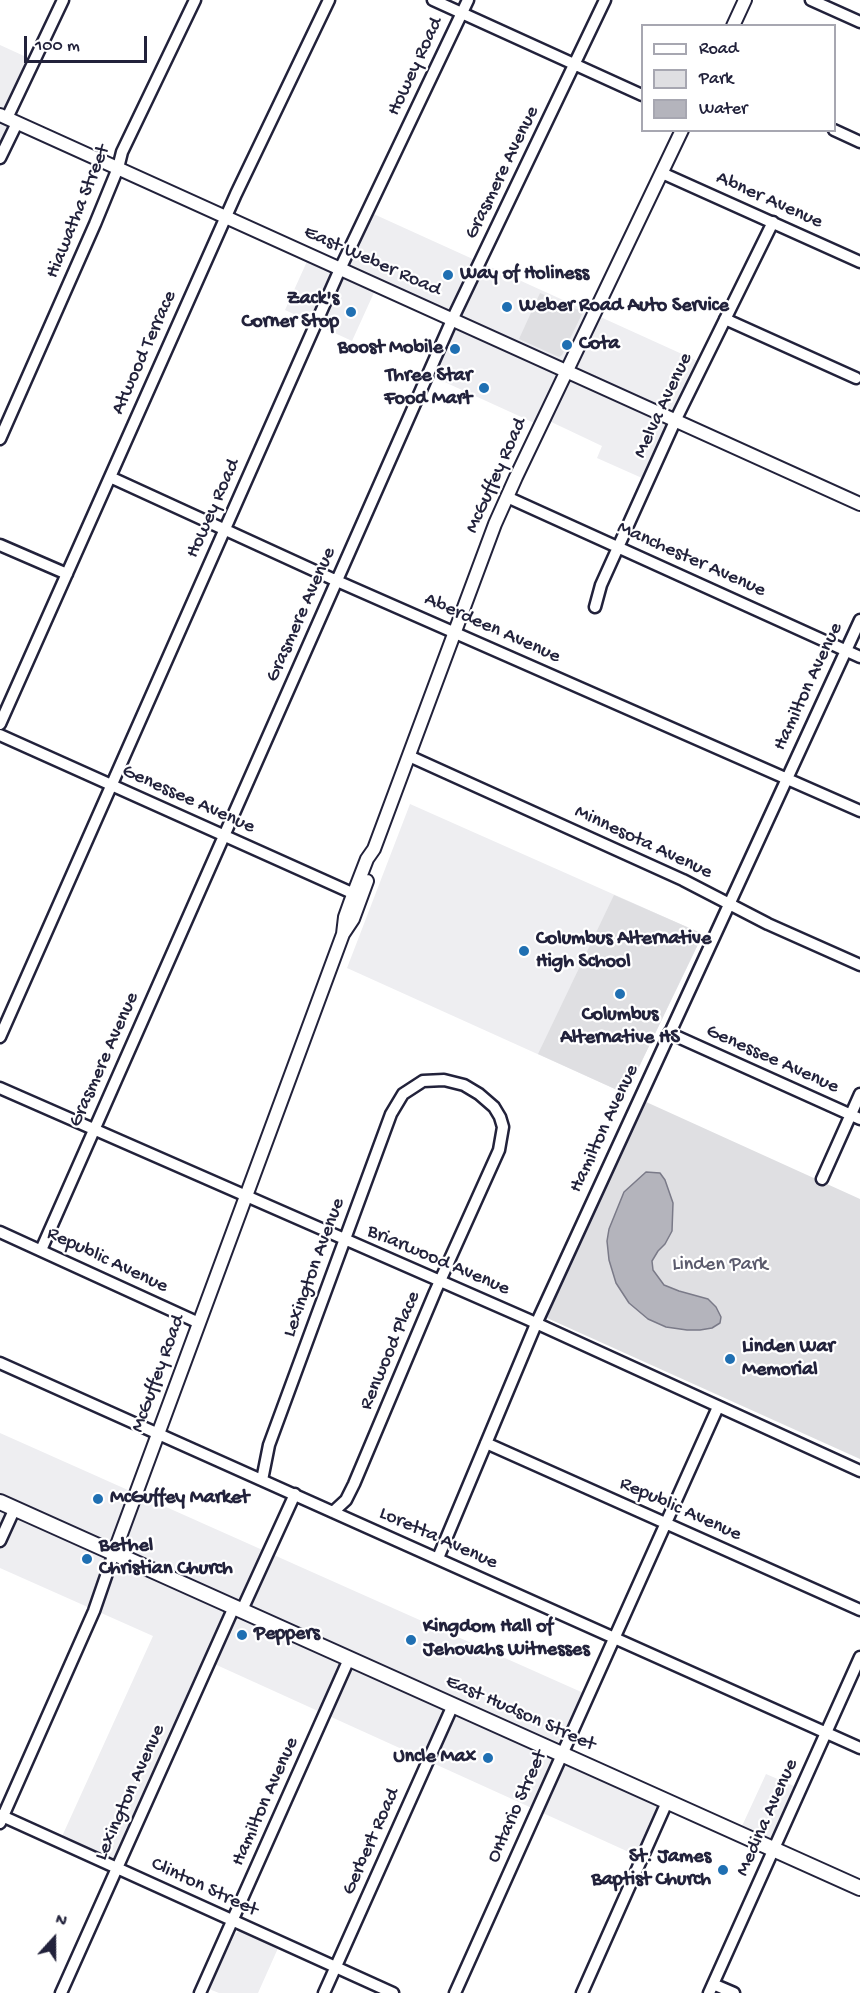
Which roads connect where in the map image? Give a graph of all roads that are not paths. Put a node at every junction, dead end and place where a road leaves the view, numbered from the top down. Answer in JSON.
{"nodes":[{"id":1,"x":63,"y":0,"type":"edge"},
{"id":2,"x":195,"y":0,"type":"edge"},
{"id":3,"x":329,"y":0,"type":"edge"},
{"id":4,"x":433,"y":0,"type":"edge"},
{"id":5,"x":468,"y":0,"type":"edge"},
{"id":6,"x":605,"y":0,"type":"edge"},
{"id":7,"x":745,"y":0,"type":"edge"},
{"id":8,"x":811,"y":0,"type":"edge"},
{"id":9,"x":462,"y":13,"type":"junction"},
{"id":10,"x":860,"y":22,"type":"edge"},
{"id":11,"x":734,"y":24,"type":"edge"},
{"id":12,"x":574,"y":65,"type":"junction"},
{"id":13,"x":641,"y":95,"type":"edge"},
{"id":14,"x":8,"y":119,"type":"edge"},
{"id":15,"x":836,"y":131,"type":"edge"},
{"id":16,"x":681,"y":132,"type":"edge"},
{"id":17,"x":860,"y":142,"type":"edge"},
{"id":18,"x":0,"y":158,"type":"edge"},
{"id":19,"x":118,"y":168,"type":"junction"},
{"id":20,"x":662,"y":173,"type":"junction"},
{"id":21,"x":225,"y":217,"type":"junction"},
{"id":22,"x":773,"y":222,"type":"junction"},
{"id":23,"x":860,"y":262,"type":"edge"},
{"id":24,"x":340,"y":269,"type":"junction"},
{"id":25,"x":452,"y":320,"type":"junction"},
{"id":26,"x":725,"y":320,"type":"junction"},
{"id":27,"x":566,"y":371,"type":"junction"},
{"id":28,"x":856,"y":378,"type":"dead end"},
{"id":29,"x":676,"y":421,"type":"junction"},
{"id":30,"x":0,"y":439,"type":"edge"},
{"id":31,"x":110,"y":477,"type":"junction"},
{"id":32,"x":507,"y":496,"type":"junction"},
{"id":33,"x":860,"y":504,"type":"edge"},
{"id":34,"x":224,"y":530,"type":"junction"},
{"id":35,"x":0,"y":545,"type":"edge"},
{"id":36,"x":618,"y":548,"type":"junction"},
{"id":37,"x":67,"y":574,"type":"junction"},
{"id":38,"x":337,"y":580,"type":"junction"},
{"id":39,"x":595,"y":607,"type":"dead end"},
{"id":40,"x":860,"y":620,"type":"edge"},
{"id":41,"x":456,"y":632,"type":"junction"},
{"id":42,"x":845,"y":651,"type":"junction"},
{"id":43,"x":860,"y":657,"type":"edge"},
{"id":44,"x":0,"y":724,"type":"edge"},
{"id":45,"x":0,"y":735,"type":"edge"},
{"id":46,"x":409,"y":756,"type":"junction"},
{"id":47,"x":787,"y":778,"type":"junction"},
{"id":48,"x":111,"y":786,"type":"junction"},
{"id":49,"x":860,"y":811,"type":"edge"},
{"id":50,"x":224,"y":836,"type":"junction"},
{"id":51,"x":357,"y":895,"type":"junction"},
{"id":52,"x":729,"y":904,"type":"junction"},
{"id":53,"x":860,"y":965,"type":"edge"},
{"id":54,"x":669,"y":1033,"type":"junction"},
{"id":55,"x":0,"y":1037,"type":"edge"},
{"id":56,"x":423,"y":1081,"type":"joint"},
{"id":57,"x":0,"y":1088,"type":"edge"},
{"id":58,"x":860,"y":1094,"type":"edge"},
{"id":59,"x":855,"y":1117,"type":"edge"},
{"id":60,"x":93,"y":1130,"type":"junction"},
{"id":61,"x":822,"y":1179,"type":"dead end"},
{"id":62,"x":246,"y":1197,"type":"junction"},
{"id":63,"x":0,"y":1232,"type":"edge"},
{"id":64,"x":345,"y":1241,"type":"junction"},
{"id":65,"x":41,"y":1250,"type":"junction"},
{"id":66,"x":440,"y":1282,"type":"junction"},
{"id":67,"x":199,"y":1323,"type":"junction"},
{"id":68,"x":536,"y":1324,"type":"junction"},
{"id":69,"x":0,"y":1363,"type":"edge"},
{"id":70,"x":718,"y":1407,"type":"junction"},
{"id":71,"x":157,"y":1433,"type":"junction"},
{"id":72,"x":486,"y":1443,"type":"junction"},
{"id":73,"x":860,"y":1471,"type":"edge"},
{"id":74,"x":262,"y":1480,"type":"junction"},
{"id":75,"x":295,"y":1494,"type":"junction"},
{"id":76,"x":0,"y":1502,"type":"edge"},
{"id":77,"x":15,"y":1508,"type":"junction"},
{"id":78,"x":333,"y":1512,"type":"junction"},
{"id":79,"x":665,"y":1523,"type":"junction"},
{"id":80,"x":0,"y":1541,"type":"edge"},
{"id":81,"x":114,"y":1553,"type":"junction"},
{"id":82,"x":438,"y":1558,"type":"junction"},
{"id":83,"x":238,"y":1609,"type":"junction"},
{"id":84,"x":860,"y":1610,"type":"edge"},
{"id":85,"x":614,"y":1638,"type":"junction"},
{"id":86,"x":860,"y":1658,"type":"edge"},
{"id":87,"x":349,"y":1659,"type":"junction"},
{"id":88,"x":453,"y":1706,"type":"junction"},
{"id":89,"x":826,"y":1733,"type":"junction"},
{"id":90,"x":860,"y":1748,"type":"edge"},
{"id":91,"x":561,"y":1754,"type":"junction"},
{"id":92,"x":668,"y":1802,"type":"junction"},
{"id":93,"x":1,"y":1818,"type":"edge"},
{"id":94,"x":774,"y":1850,"type":"junction"},
{"id":95,"x":117,"y":1869,"type":"junction"},
{"id":96,"x":860,"y":1888,"type":"edge"},
{"id":97,"x":232,"y":1922,"type":"junction"},
{"id":98,"x":335,"y":1968,"type":"junction"},
{"id":99,"x":711,"y":1989,"type":"edge"},
{"id":100,"x":61,"y":1993,"type":"edge"},
{"id":101,"x":200,"y":1993,"type":"edge"},
{"id":102,"x":324,"y":1993,"type":"edge"},
{"id":103,"x":393,"y":1993,"type":"edge"},
{"id":104,"x":455,"y":1993,"type":"edge"},
{"id":105,"x":582,"y":1993,"type":"edge"},
{"id":106,"x":734,"y":1993,"type":"edge"}],
"edges":[{"from":1,"to":14,"type":"street"},
{"from":2,"to":19,"type":"street","name":"Hiawatha Street"},
{"from":3,"to":21,"type":"street","name":"Atwood Terrace"},
{"from":4,"to":9,"type":"street"},
{"from":5,"to":9,"type":"street","name":"Howey Road"},
{"from":6,"to":12,"type":"street","name":"Grasmere Avenue"},
{"from":7,"to":11,"type":"street"},
{"from":8,"to":10,"type":"street"},
{"from":9,"to":12,"type":"street"},
{"from":9,"to":24,"type":"street","name":"Howey Road"},
{"from":12,"to":13,"type":"street"},
{"from":12,"to":25,"type":"street","name":"Grasmere Avenue"},
{"from":14,"to":18,"type":"street"},
{"from":14,"to":19,"type":"street","name":"East Weber Road"},
{"from":15,"to":17,"type":"street"},
{"from":16,"to":20,"type":"street","name":"McGuffey Road"},
{"from":19,"to":21,"type":"street","name":"East Weber Road"},
{"from":19,"to":30,"type":"street","name":"Hiawatha Street"},
{"from":20,"to":22,"type":"street","name":"Abner Avenue"},
{"from":20,"to":27,"type":"street","name":"McGuffey Road"},
{"from":21,"to":24,"type":"street","name":"East Weber Road"},
{"from":21,"to":31,"type":"street","name":"Atwood Terrace"},
{"from":22,"to":23,"type":"street","name":"Abner Avenue"},
{"from":22,"to":26,"type":"street","name":"Melva Avenue"},
{"from":24,"to":25,"type":"street","name":"East Weber Road"},
{"from":24,"to":34,"type":"street","name":"Howey Road"},
{"from":25,"to":27,"type":"street","name":"East Weber Road"},
{"from":25,"to":38,"type":"street","name":"Grasmere Avenue"},
{"from":26,"to":28,"type":"street"},
{"from":26,"to":29,"type":"street","name":"Melva Avenue"},
{"from":27,"to":29,"type":"street","name":"East Weber Road"},
{"from":27,"to":32,"type":"street","name":"McGuffey Road"},
{"from":29,"to":33,"type":"street","name":"East Weber Road"},
{"from":29,"to":36,"type":"street","name":"Melva Avenue"},
{"from":31,"to":34,"type":"street","name":"Aberdeen Avenue"},
{"from":31,"to":37,"type":"street","name":"Atwood Terrace"},
{"from":32,"to":36,"type":"street","name":"Manchester Avenue"},
{"from":32,"to":41,"type":"street","name":"McGuffey Road"},
{"from":34,"to":38,"type":"street","name":"Aberdeen Avenue"},
{"from":34,"to":48,"type":"street","name":"Howey Road"},
{"from":35,"to":37,"type":"street"},
{"from":36,"to":39,"type":"street","name":"Melva Avenue"},
{"from":36,"to":42,"type":"street","name":"Manchester Avenue"},
{"from":37,"to":44,"type":"street","name":"Atwood Terrace"},
{"from":38,"to":41,"type":"street","name":"Aberdeen Avenue"},
{"from":38,"to":50,"type":"street","name":"Grasmere Avenue"},
{"from":40,"to":42,"type":"street","name":"Hamilton Avenue"},
{"from":41,"to":46,"type":"street","name":"McGuffey Road"},
{"from":41,"to":47,"type":"street","name":"Aberdeen Avenue"},
{"from":42,"to":43,"type":"street","name":"Manchester Avenue"},
{"from":42,"to":47,"type":"street","name":"Hamilton Avenue"},
{"from":45,"to":48,"type":"street","name":"Genessee Avenue"},
{"from":46,"to":51,"type":"street","name":"McGuffey Road"},
{"from":46,"to":52,"type":"street","name":"Minnesota Avenue"},
{"from":47,"to":49,"type":"street","name":"Aberdeen Avenue"},
{"from":47,"to":52,"type":"street","name":"Hamilton Avenue"},
{"from":48,"to":50,"type":"street","name":"Genessee Avenue"},
{"from":48,"to":55,"type":"street","name":"Howey Road"},
{"from":50,"to":51,"type":"street","name":"Genessee Avenue"},
{"from":50,"to":60,"type":"street","name":"Grasmere Avenue"},
{"from":51,"to":62,"type":"street","name":"McGuffey Road"},
{"from":52,"to":53,"type":"street","name":"Minnesota Avenue"},
{"from":52,"to":54,"type":"street","name":"Hamilton Avenue"},
{"from":54,"to":59,"type":"street","name":"Genessee Avenue"},
{"from":54,"to":68,"type":"street","name":"Hamilton Avenue"},
{"from":56,"to":64,"type":"street","name":"Lexington Avenue"},
{"from":56,"to":66,"type":"street","name":"Renwood Place"},
{"from":57,"to":60,"type":"street","name":"Briarwood Avenue"},
{"from":58,"to":59,"type":"street"},
{"from":59,"to":61,"type":"street"},
{"from":60,"to":62,"type":"street","name":"Briarwood Avenue"},
{"from":60,"to":65,"type":"street","name":"Grasmere Avenue"},
{"from":62,"to":64,"type":"street","name":"Briarwood Avenue"},
{"from":62,"to":67,"type":"street","name":"McGuffey Road"},
{"from":63,"to":65,"type":"street","name":"Republic Avenue"},
{"from":64,"to":66,"type":"street","name":"Briarwood Avenue"},
{"from":64,"to":74,"type":"street","name":"Lexington Avenue"},
{"from":65,"to":67,"type":"street","name":"Republic Avenue"},
{"from":66,"to":68,"type":"street","name":"Briarwood Avenue"},
{"from":66,"to":78,"type":"street","name":"Renwood Place"},
{"from":67,"to":71,"type":"street","name":"McGuffey Road"},
{"from":68,"to":70,"type":"street","name":"Briarwood Avenue"},
{"from":68,"to":72,"type":"street","name":"Hamilton Avenue"},
{"from":69,"to":71,"type":"street","name":"Loretta Avenue"},
{"from":70,"to":73,"type":"street","name":"Briarwood Avenue"},
{"from":70,"to":79,"type":"street","name":"Ontario Street"},
{"from":71,"to":74,"type":"street","name":"Loretta Avenue"},
{"from":71,"to":81,"type":"street","name":"McGuffey Road"},
{"from":72,"to":79,"type":"street","name":"Republic Avenue"},
{"from":72,"to":82,"type":"street","name":"Hamilton Avenue"},
{"from":74,"to":75,"type":"street","name":"Loretta Avenue"},
{"from":75,"to":78,"type":"street","name":"Loretta Avenue"},
{"from":75,"to":83,"type":"street","name":"Lexington Avenue"},
{"from":76,"to":77,"type":"main road","name":"East Hudson Street"},
{"from":77,"to":80,"type":"street"},
{"from":77,"to":81,"type":"main road","name":"East Hudson Street"},
{"from":78,"to":82,"type":"street","name":"Loretta Avenue"},
{"from":79,"to":84,"type":"street","name":"Republic Avenue"},
{"from":79,"to":85,"type":"street","name":"Ontario Street"},
{"from":81,"to":83,"type":"main road","name":"East Hudson Street"},
{"from":81,"to":93,"type":"street","name":"McGuffey Road"},
{"from":82,"to":85,"type":"street","name":"Loretta Avenue"},
{"from":83,"to":87,"type":"main road","name":"East Hudson Street"},
{"from":83,"to":95,"type":"street","name":"Lexington Avenue"},
{"from":85,"to":89,"type":"street","name":"Loretta Avenue"},
{"from":85,"to":91,"type":"street","name":"Ontario Street"},
{"from":86,"to":89,"type":"street","name":"Medina Avenue"},
{"from":87,"to":88,"type":"main road","name":"East Hudson Street"},
{"from":87,"to":97,"type":"street","name":"Hamilton Avenue"},
{"from":88,"to":91,"type":"main road","name":"East Hudson Street"},
{"from":88,"to":98,"type":"street","name":"Gerbert Road"},
{"from":89,"to":90,"type":"street","name":"Loretta Avenue"},
{"from":89,"to":94,"type":"street","name":"Medina Avenue"},
{"from":91,"to":92,"type":"main road","name":"East Hudson Street"},
{"from":91,"to":104,"type":"street","name":"Ontario Street"},
{"from":92,"to":94,"type":"main road","name":"East Hudson Street"},
{"from":92,"to":105,"type":"street"},
{"from":93,"to":95,"type":"street","name":"Clinton Street"},
{"from":94,"to":96,"type":"main road","name":"East Hudson Street"},
{"from":94,"to":99,"type":"street","name":"Medina Avenue"},
{"from":95,"to":97,"type":"street","name":"Clinton Street"},
{"from":95,"to":100,"type":"street","name":"Lexington Avenue"},
{"from":97,"to":98,"type":"street","name":"Clinton Street"},
{"from":97,"to":101,"type":"street","name":"Hamilton Avenue"},
{"from":98,"to":102,"type":"street","name":"Gerbert Road"},
{"from":98,"to":103,"type":"street","name":"Clinton Street"},
{"from":99,"to":106,"type":"street"}]}
